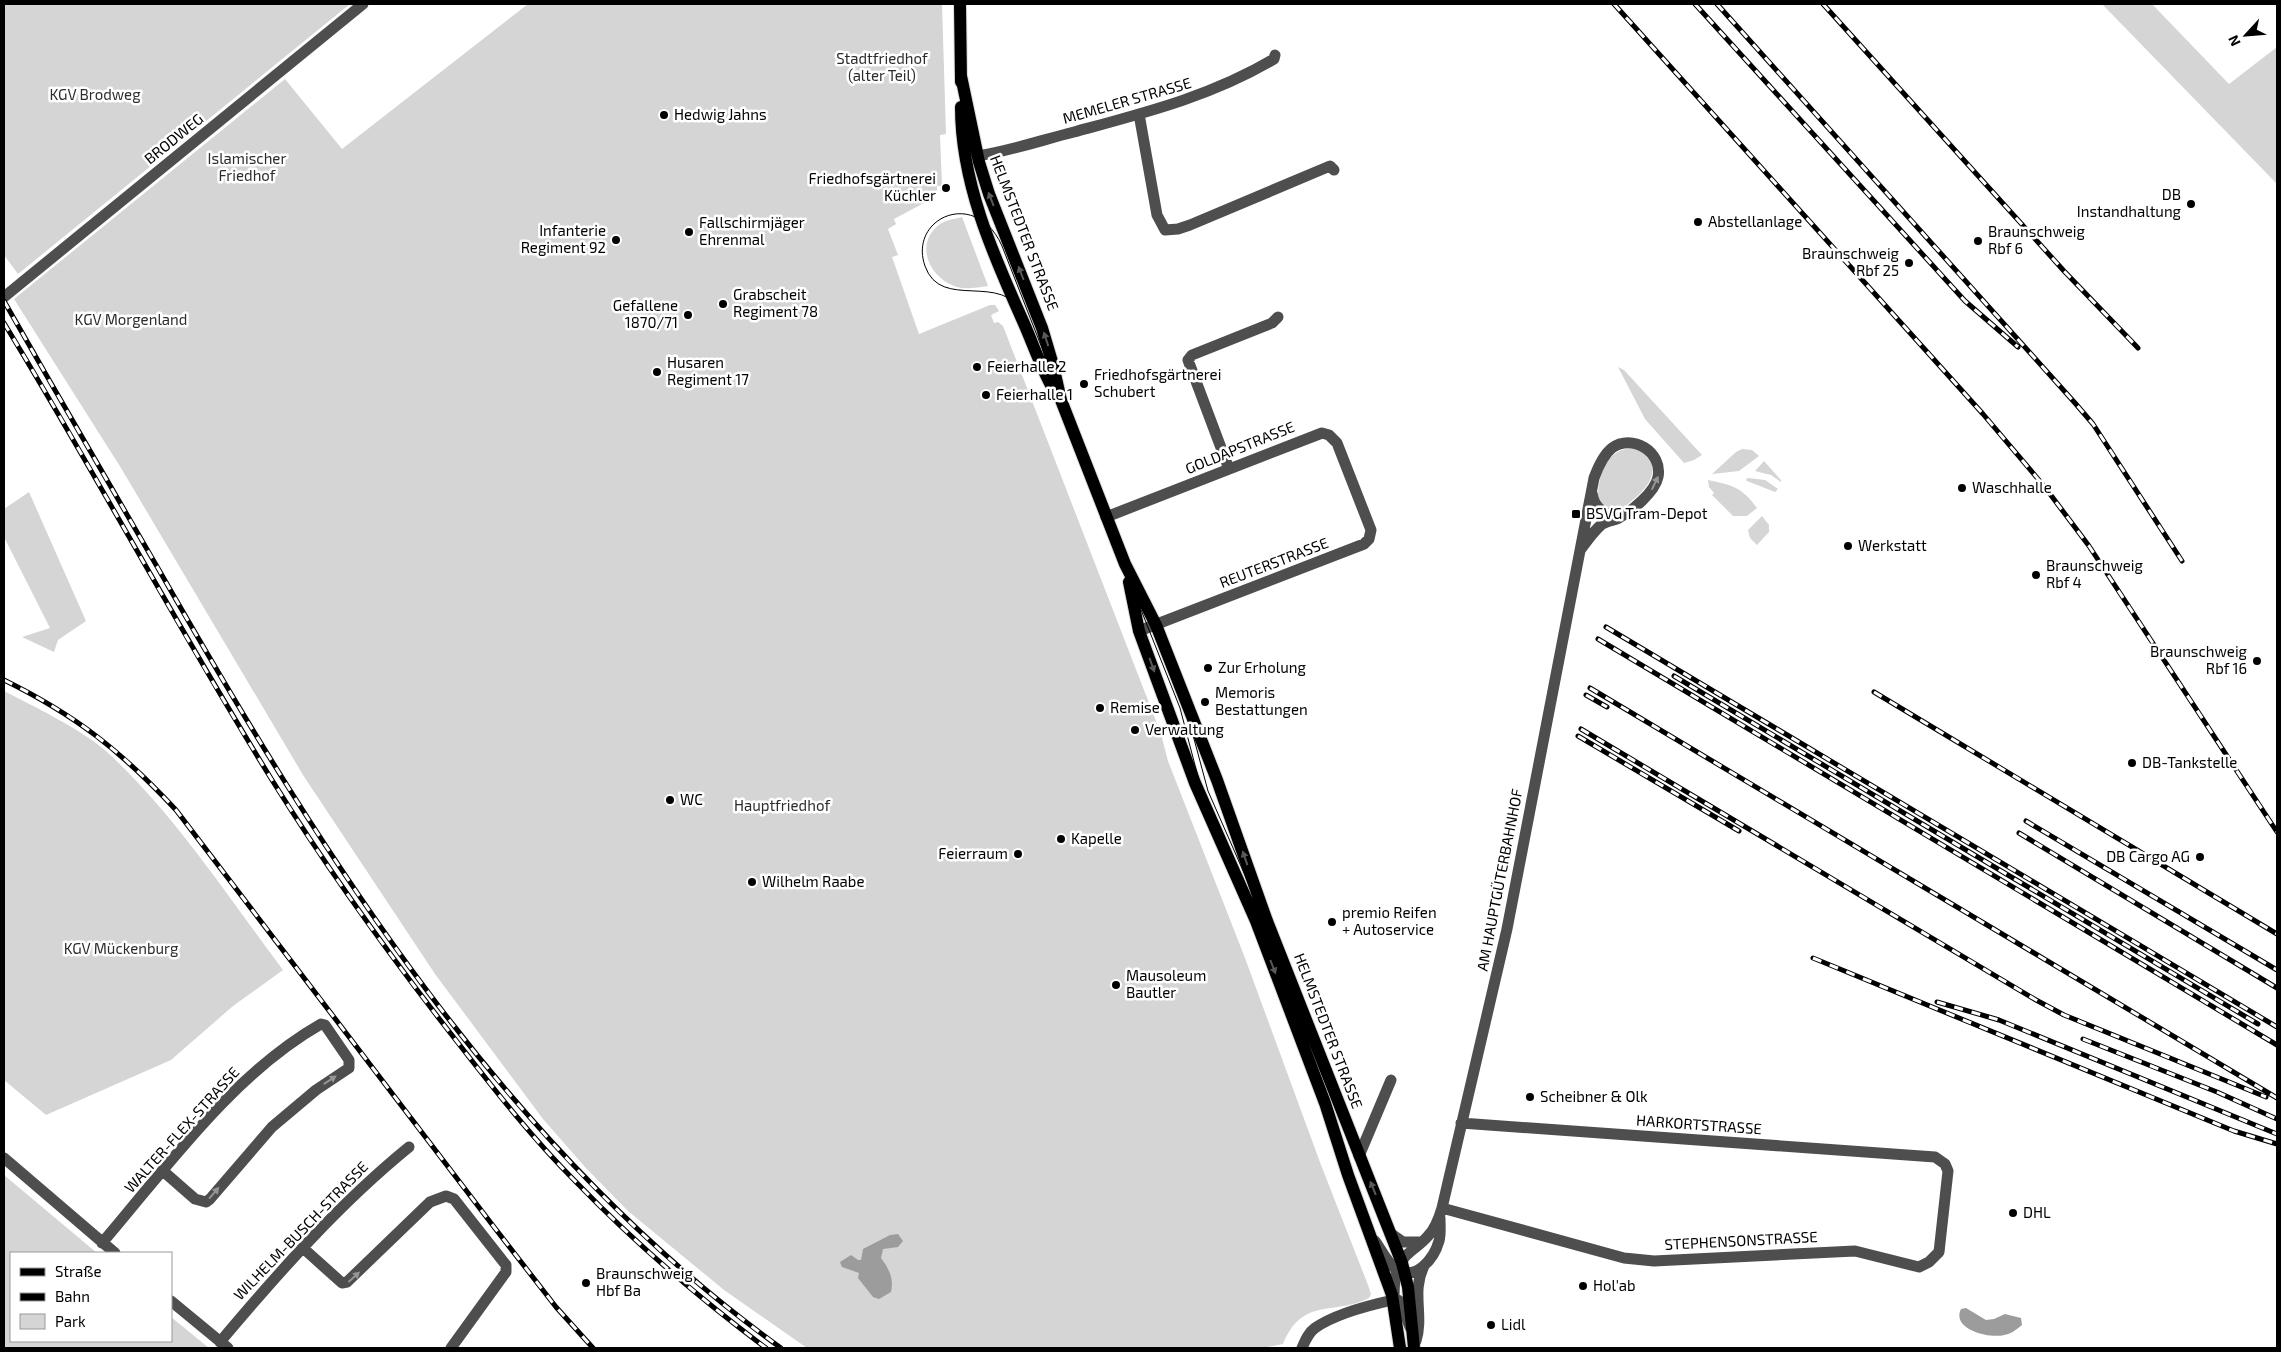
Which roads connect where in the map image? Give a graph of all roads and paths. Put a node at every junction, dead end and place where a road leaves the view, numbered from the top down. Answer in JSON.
{"nodes":[{"id":1,"x":363,"y":4,"type":"edge"},
{"id":2,"x":960,"y":4,"type":"edge"},
{"id":3,"x":1275,"y":55,"type":"dead end"},
{"id":4,"x":961,"y":76,"type":"junction"},
{"id":5,"x":961,"y":109,"type":"junction"},
{"id":6,"x":1139,"y":114,"type":"junction"},
{"id":7,"x":978,"y":159,"type":"junction"},
{"id":8,"x":1334,"y":170,"type":"dead end"},
{"id":9,"x":972,"y":189,"type":"junction"},
{"id":10,"x":4,"y":297,"type":"edge"},
{"id":11,"x":1278,"y":316,"type":"dead end"},
{"id":12,"x":1060,"y":400,"type":"junction"},
{"id":13,"x":1229,"y":469,"type":"junction"},
{"id":14,"x":1354,"y":489,"type":"joint"},
{"id":15,"x":1592,"y":489,"type":"junction"},
{"id":16,"x":1627,"y":512,"type":"junction"},
{"id":17,"x":1106,"y":517,"type":"junction"},
{"id":18,"x":1581,"y":549,"type":"junction"},
{"id":19,"x":1125,"y":564,"type":"junction"},
{"id":20,"x":1156,"y":625,"type":"junction"},
{"id":21,"x":1139,"y":631,"type":"junction"},
{"id":22,"x":1202,"y":741,"type":"junction"},
{"id":23,"x":1182,"y":748,"type":"junction"},
{"id":24,"x":1391,"y":1080,"type":"dead end"},
{"id":25,"x":1461,"y":1123,"type":"junction"},
{"id":26,"x":409,"y":1147,"type":"dead end"},
{"id":27,"x":1359,"y":1156,"type":"junction"},
{"id":28,"x":1935,"y":1157,"type":"joint"},
{"id":29,"x":4,"y":1158,"type":"edge"},
{"id":30,"x":163,"y":1171,"type":"junction"},
{"id":31,"x":1440,"y":1212,"type":"junction"},
{"id":32,"x":1369,"y":1231,"type":"junction"},
{"id":33,"x":1390,"y":1233,"type":"junction"},
{"id":34,"x":102,"y":1242,"type":"junction"},
{"id":35,"x":1420,"y":1242,"type":"junction"},
{"id":36,"x":303,"y":1248,"type":"junction"},
{"id":37,"x":114,"y":1252,"type":"edge"},
{"id":38,"x":1425,"y":1264,"type":"junction"},
{"id":39,"x":1401,"y":1268,"type":"junction"},
{"id":40,"x":1394,"y":1300,"type":"junction"},
{"id":41,"x":172,"y":1302,"type":"edge"},
{"id":42,"x":1414,"y":1343,"type":"edge"},
{"id":43,"x":224,"y":1345,"type":"edge"},
{"id":44,"x":451,"y":1348,"type":"edge"},
{"id":45,"x":1302,"y":1348,"type":"edge"},
{"id":46,"x":1400,"y":1348,"type":"edge"}],
"edges":[{"from":1,"to":10,"type":"street","name":"BRODWEG"},
{"from":2,"to":4,"type":"main road","name":"HELMSTEDTER STRASSE"},
{"from":3,"to":6,"type":"street","name":"MEMELER STRASSE"},
{"from":4,"to":5,"type":"main road","name":"HELMSTEDTER STRASSE"},
{"from":4,"to":7,"type":"main road","name":"HELMSTEDTER STRASSE"},
{"from":5,"to":7,"type":"main road"},
{"from":5,"to":9,"type":"main road","name":"HELMSTEDTER STRASSE"},
{"from":6,"to":7,"type":"street","name":"MEMELER STRASSE"},
{"from":6,"to":8,"type":"street"},
{"from":7,"to":9,"type":"main road"},
{"from":12,"to":7,"type":"main road","name":"HELMSTEDTER STRASSE","one_way":true},
{"from":9,"to":12,"type":"main road","name":"HELMSTEDTER STRASSE"},
{"from":11,"to":13,"type":"street"},
{"from":12,"to":17,"type":"main road","name":"HELMSTEDTER STRASSE"},
{"from":13,"to":14,"type":"street","name":"GOLDAPSTRASSE"},
{"from":13,"to":17,"type":"street","name":"GOLDAPSTRASSE"},
{"from":14,"to":20,"type":"street","name":"REUTERSTRASSE"},
{"from":15,"to":16,"type":"street"},
{"from":16,"to":15,"type":"street","name":"AM HAUPTGÜTERBAHNHOF","one_way":true},
{"from":15,"to":18,"type":"street","name":"AM HAUPTGÜTERBAHNHOF"},
{"from":16,"to":18,"type":"street","name":"AM HAUPTGÜTERBAHNHOF"},
{"from":17,"to":19,"type":"main road","name":"HELMSTEDTER STRASSE"},
{"from":18,"to":25,"type":"street","name":"AM HAUPTGÜTERBAHNHOF"},
{"from":19,"to":20,"type":"main road","name":"HELMSTEDTER STRASSE"},
{"from":19,"to":21,"type":"main road","name":"HELMSTEDTER STRASSE"},
{"from":20,"to":21,"type":"street","name":"REUTERSTRASSE"},
{"from":20,"to":22,"type":"main road","name":"HELMSTEDTER STRASSE"},
{"from":21,"to":23,"type":"main road","name":"HELMSTEDTER STRASSE","one_way":true},
{"from":22,"to":23,"type":"main road"},
{"from":27,"to":22,"type":"main road","name":"HELMSTEDTER STRASSE","one_way":true},
{"from":23,"to":32,"type":"main road","name":"HELMSTEDTER STRASSE","one_way":true},
{"from":24,"to":27,"type":"street"},
{"from":25,"to":28,"type":"street","name":"HARKORTSTRASSE"},
{"from":25,"to":31,"type":"street","name":"AM HAUPTGÜTERBAHNHOF"},
{"from":26,"to":36,"type":"street","name":"WILHELM-BUSCH-STRASSE"},
{"from":33,"to":27,"type":"main road","name":"HELMSTEDTER STRASSE","one_way":true},
{"from":28,"to":31,"type":"street","name":"STEPHENSONSTRASSE"},
{"from":29,"to":34,"type":"street"},
{"from":30,"to":30,"type":"street","name":"WALTER-FLEX-STRASSE","one_way":true},
{"from":30,"to":34,"type":"street","name":"WALTER-FLEX-STRASSE"},
{"from":31,"to":35,"type":"street","name":"AM HAUPTGÜTERBAHNHOF"},
{"from":31,"to":38,"type":"street","name":"AM HAUPTGÜTERBAHNHOF"},
{"from":32,"to":39,"type":"street"},
{"from":32,"to":40,"type":"main road","name":"HELMSTEDTER STRASSE"},
{"from":33,"to":35,"type":"street"},
{"from":33,"to":39,"type":"main road","name":"HELMSTEDTER STRASSE"},
{"from":34,"to":37,"type":"street"},
{"from":35,"to":39,"type":"street","name":"AM HAUPTGÜTERBAHNHOF"},
{"from":36,"to":43,"type":"street","name":"WILHELM-BUSCH-STRASSE"},
{"from":36,"to":44,"type":"street","one_way":true},
{"from":38,"to":39,"type":"street"},
{"from":38,"to":42,"type":"street"},
{"from":39,"to":40,"type":"street"},
{"from":39,"to":42,"type":"main road","name":"HELMSTEDTER STRASSE"},
{"from":40,"to":42,"type":"street","name":"HELMSTEDTER STRASSE"},
{"from":40,"to":45,"type":"street"},
{"from":40,"to":46,"type":"main road","name":"HELMSTEDTER STRASSE"},
{"from":41,"to":43,"type":"street"}]}
